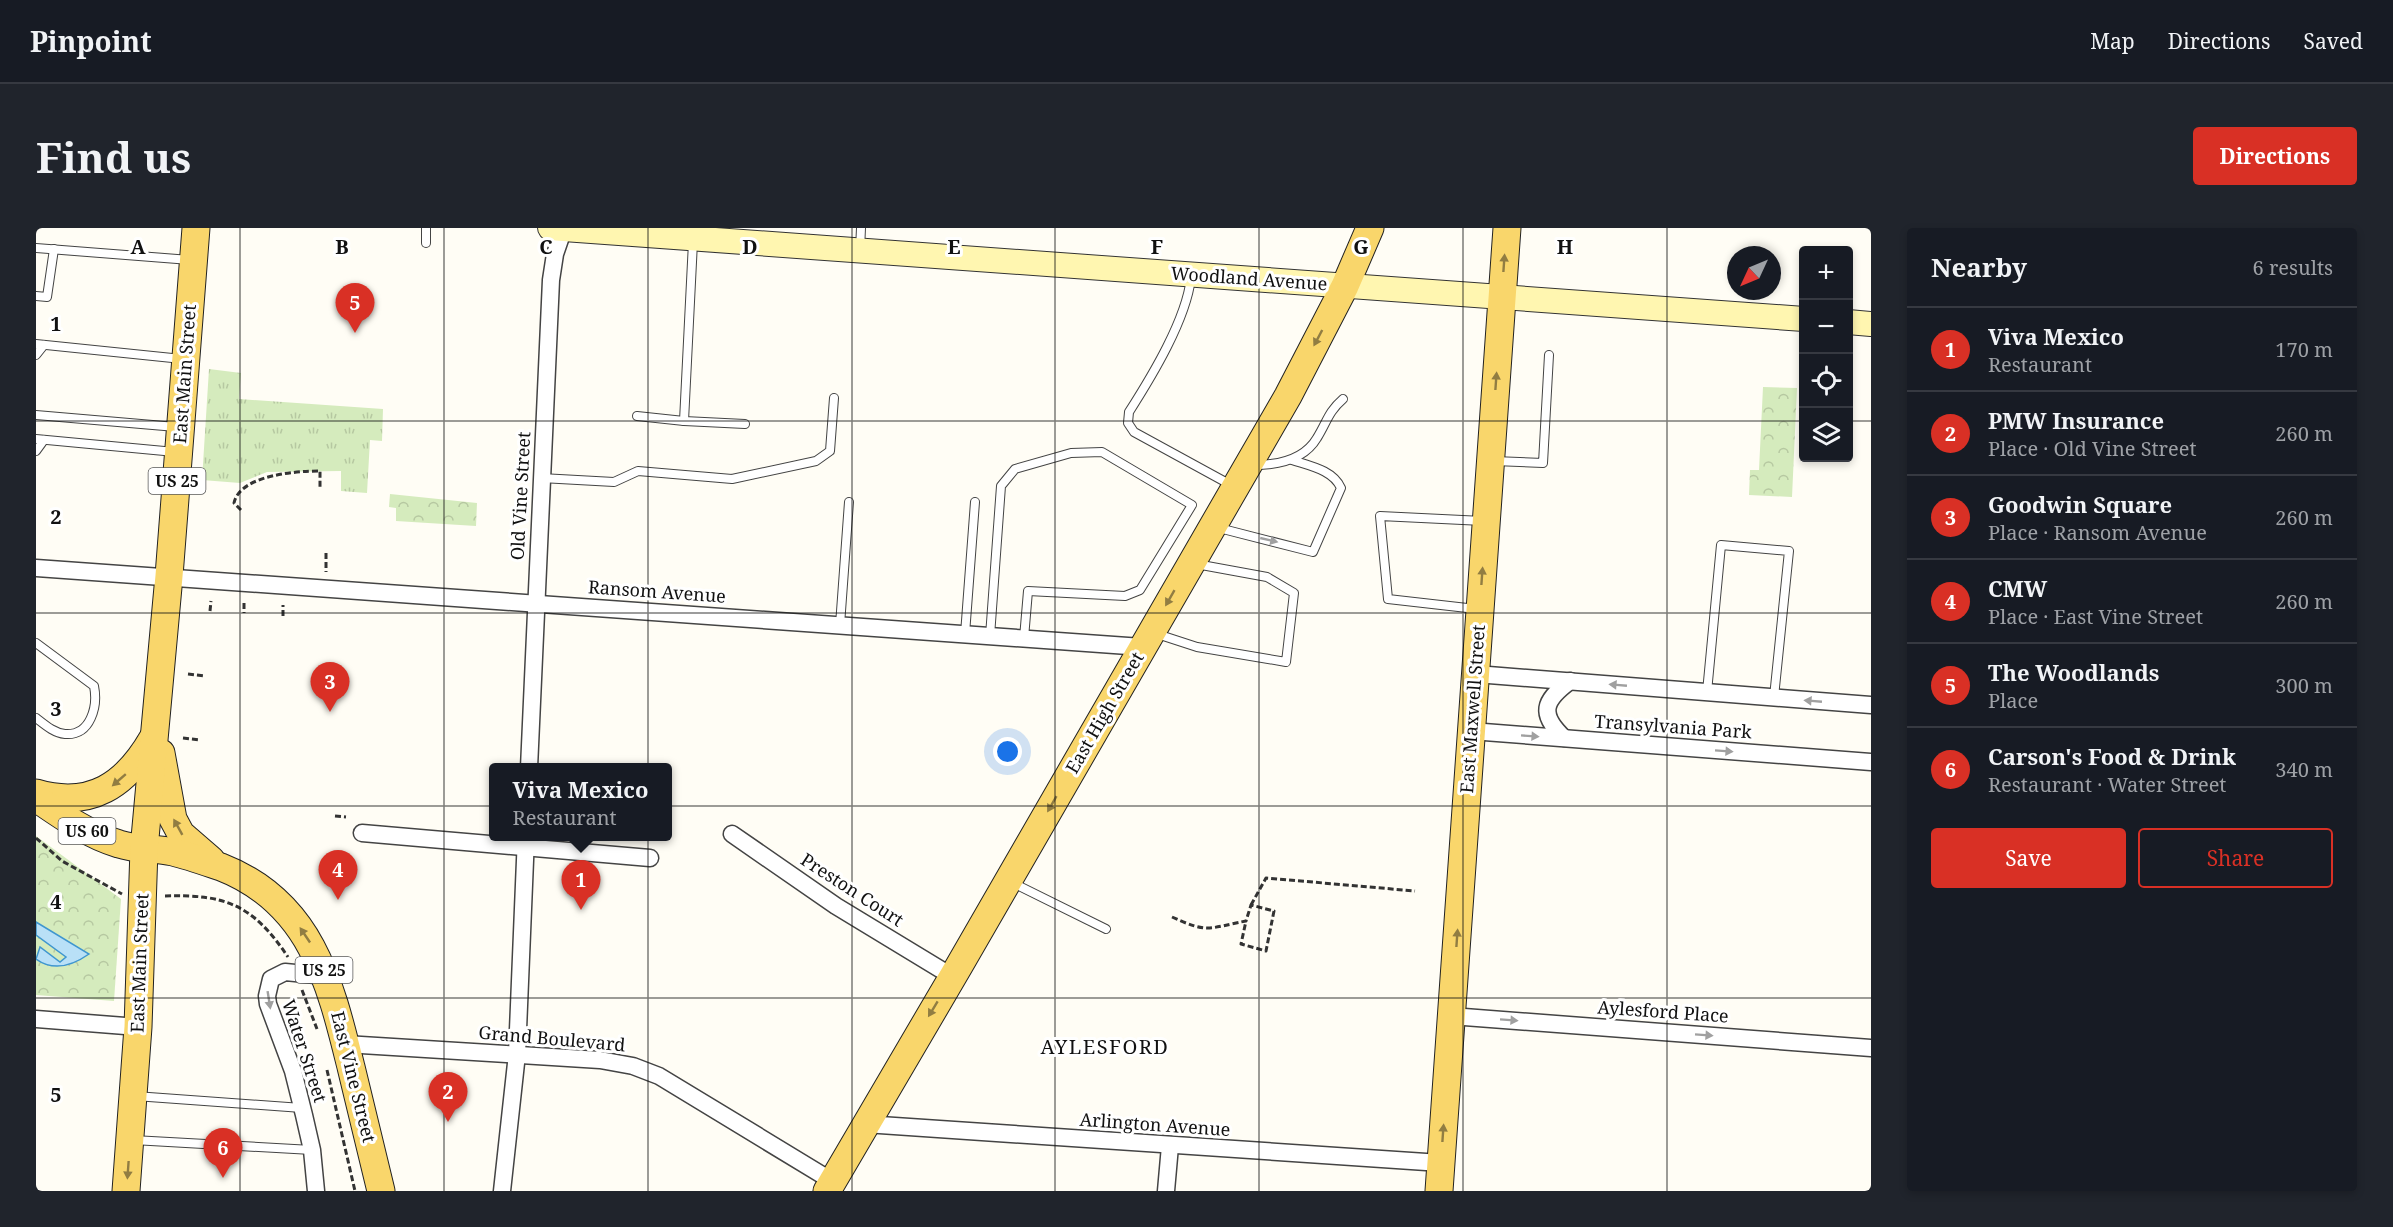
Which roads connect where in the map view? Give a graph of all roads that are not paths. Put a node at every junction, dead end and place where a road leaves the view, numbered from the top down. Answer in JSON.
{"nodes":[{"id":1,"x":196,"y":228,"type":"edge"},
{"id":2,"x":426,"y":228,"type":"edge"},
{"id":3,"x":559,"y":228,"type":"edge"},
{"id":4,"x":1370,"y":228,"type":"edge"},
{"id":5,"x":1507,"y":228,"type":"edge"},
{"id":6,"x":693,"y":238,"type":"junction"},
{"id":7,"x":860,"y":239,"type":"edge"},
{"id":8,"x":426,"y":243,"type":"dead end"},
{"id":9,"x":36,"y":248,"type":"edge"},
{"id":10,"x":54,"y":249,"type":"junction"},
{"id":11,"x":193,"y":261,"type":"junction"},
{"id":12,"x":1191,"y":274,"type":"junction"},
{"id":13,"x":1345,"y":286,"type":"junction"},
{"id":14,"x":36,"y":296,"type":"edge"},
{"id":15,"x":1502,"y":297,"type":"junction"},
{"id":16,"x":1799,"y":319,"type":"edge"},
{"id":17,"x":1853,"y":322,"type":"edge"},
{"id":18,"x":1871,"y":324,"type":"edge"},
{"id":19,"x":40,"y":344,"type":"edge"},
{"id":20,"x":36,"y":355,"type":"edge"},
{"id":21,"x":1549,"y":355,"type":"dead end"},
{"id":22,"x":186,"y":359,"type":"junction"},
{"id":23,"x":834,"y":398,"type":"dead end"},
{"id":24,"x":1343,"y":399,"type":"dead end"},
{"id":25,"x":36,"y":415,"type":"edge"},
{"id":26,"x":637,"y":416,"type":"dead end"},
{"id":27,"x":684,"y":421,"type":"junction"},
{"id":28,"x":745,"y":424,"type":"dead end"},
{"id":29,"x":40,"y":440,"type":"edge"},
{"id":30,"x":180,"y":440,"type":"junction"},
{"id":31,"x":36,"y":451,"type":"edge"},
{"id":32,"x":1292,"y":460,"type":"junction"},
{"id":33,"x":1490,"y":460,"type":"junction"},
{"id":34,"x":1241,"y":476,"type":"junction"},
{"id":35,"x":541,"y":478,"type":"junction"},
{"id":36,"x":849,"y":502,"type":"dead end"},
{"id":37,"x":975,"y":502,"type":"dead end"},
{"id":38,"x":1486,"y":521,"type":"junction"},
{"id":39,"x":1212,"y":526,"type":"junction"},
{"id":40,"x":1191,"y":562,"type":"junction"},
{"id":41,"x":36,"y":568,"type":"edge"},
{"id":42,"x":169,"y":576,"type":"junction"},
{"id":43,"x":536,"y":603,"type":"junction"},
{"id":44,"x":1480,"y":610,"type":"junction"},
{"id":45,"x":840,"y":625,"type":"junction"},
{"id":46,"x":965,"y":634,"type":"junction"},
{"id":47,"x":990,"y":636,"type":"junction"},
{"id":48,"x":1024,"y":638,"type":"junction"},
{"id":49,"x":1147,"y":640,"type":"junction"},
{"id":50,"x":36,"y":643,"type":"edge"},
{"id":51,"x":1476,"y":674,"type":"junction"},
{"id":52,"x":1570,"y":681,"type":"junction"},
{"id":53,"x":1707,"y":692,"type":"junction"},
{"id":54,"x":1774,"y":698,"type":"junction"},
{"id":55,"x":1871,"y":705,"type":"edge"},
{"id":56,"x":36,"y":718,"type":"edge"},
{"id":57,"x":1471,"y":731,"type":"junction"},
{"id":58,"x":155,"y":735,"type":"junction"},
{"id":59,"x":1564,"y":738,"type":"junction"},
{"id":60,"x":1871,"y":762,"type":"edge"},
{"id":61,"x":529,"y":763,"type":"edge"},
{"id":62,"x":36,"y":794,"type":"edge"},
{"id":63,"x":36,"y":798,"type":"edge"},
{"id":64,"x":362,"y":833,"type":"dead end"},
{"id":65,"x":732,"y":834,"type":"dead end"},
{"id":66,"x":489,"y":840,"type":"edge"},
{"id":67,"x":508,"y":841,"type":"edge"},
{"id":68,"x":526,"y":842,"type":"edge"},
{"id":69,"x":144,"y":849,"type":"junction"},
{"id":70,"x":650,"y":858,"type":"dead end"},
{"id":71,"x":219,"y":867,"type":"junction"},
{"id":72,"x":1008,"y":881,"type":"junction"},
{"id":73,"x":1106,"y":929,"type":"dead end"},
{"id":74,"x":326,"y":976,"type":"junction"},
{"id":75,"x":953,"y":977,"type":"junction"},
{"id":76,"x":1451,"y":1016,"type":"junction"},
{"id":77,"x":36,"y":1019,"type":"edge"},
{"id":78,"x":138,"y":1028,"type":"junction"},
{"id":79,"x":345,"y":1044,"type":"junction"},
{"id":80,"x":1871,"y":1048,"type":"edge"},
{"id":81,"x":517,"y":1054,"type":"junction"},
{"id":82,"x":133,"y":1096,"type":"junction"},
{"id":83,"x":302,"y":1108,"type":"junction"},
{"id":84,"x":865,"y":1124,"type":"junction"},
{"id":85,"x":130,"y":1140,"type":"junction"},
{"id":86,"x":1170,"y":1146,"type":"junction"},
{"id":87,"x":312,"y":1150,"type":"junction"},
{"id":88,"x":1441,"y":1163,"type":"junction"},
{"id":89,"x":829,"y":1186,"type":"edge"},
{"id":90,"x":126,"y":1191,"type":"edge"},
{"id":91,"x":316,"y":1191,"type":"edge"},
{"id":92,"x":381,"y":1191,"type":"edge"},
{"id":93,"x":502,"y":1191,"type":"edge"},
{"id":94,"x":1166,"y":1191,"type":"edge"},
{"id":95,"x":1439,"y":1191,"type":"edge"}],
"edges":[{"from":1,"to":11,"type":"main road","name":"East Main Street","number":"US 25"},
{"from":2,"to":8,"type":"lane"},
{"from":3,"to":6,"type":"street","name":"Woodland Avenue"},
{"from":3,"to":35,"type":"street","name":"Old Vine Street"},
{"from":4,"to":13,"type":"main road","name":"East High Street"},
{"from":15,"to":5,"type":"main road","name":"East Maxwell Street","one_way":true},
{"from":6,"to":7,"type":"street","name":"Woodland Avenue"},
{"from":6,"to":27,"type":"lane"},
{"from":7,"to":12,"type":"street","name":"Woodland Avenue"},
{"from":9,"to":10,"type":"lane"},
{"from":10,"to":11,"type":"lane"},
{"from":10,"to":14,"type":"lane"},
{"from":11,"to":22,"type":"main road","name":"East Main Street","number":"US 25"},
{"from":12,"to":13,"type":"street","name":"Woodland Avenue"},
{"from":12,"to":34,"type":"lane"},
{"from":13,"to":15,"type":"street","name":"Woodland Avenue"},
{"from":13,"to":34,"type":"main road","name":"East High Street","one_way":true},
{"from":15,"to":16,"type":"street","name":"Woodland Avenue"},
{"from":33,"to":15,"type":"main road","name":"East Maxwell Street","one_way":true},
{"from":17,"to":18,"type":"street"},
{"from":19,"to":20,"type":"lane"},
{"from":19,"to":22,"type":"lane"},
{"from":21,"to":33,"type":"lane"},
{"from":22,"to":30,"type":"main road","name":"East Main Street","number":"US 25"},
{"from":23,"to":35,"type":"lane"},
{"from":24,"to":32,"type":"lane"},
{"from":25,"to":30,"type":"lane"},
{"from":26,"to":27,"type":"lane"},
{"from":27,"to":28,"type":"lane"},
{"from":29,"to":30,"type":"lane"},
{"from":29,"to":31,"type":"lane"},
{"from":30,"to":42,"type":"main road","name":"East Main Street","number":"US 25"},
{"from":32,"to":34,"type":"lane"},
{"from":39,"to":32,"type":"lane","one_way":true},
{"from":33,"to":38,"type":"main road","name":"East Maxwell Street"},
{"from":34,"to":39,"type":"main road","name":"East High Street"},
{"from":35,"to":43,"type":"street","name":"Old Vine Street"},
{"from":36,"to":45,"type":"lane"},
{"from":37,"to":46,"type":"lane"},
{"from":44,"to":38,"type":"main road","name":"East Maxwell Street","one_way":true},
{"from":38,"to":44,"type":"lane"},
{"from":39,"to":40,"type":"main road","name":"East High Street"},
{"from":40,"to":49,"type":"main road","name":"East High Street","one_way":true},
{"from":40,"to":49,"type":"lane"},
{"from":41,"to":42,"type":"street","name":"Ransom Avenue"},
{"from":42,"to":43,"type":"street","name":"Ransom Avenue"},
{"from":42,"to":58,"type":"main road","name":"East Main Street","number":"US 25"},
{"from":43,"to":45,"type":"street","name":"Ransom Avenue"},
{"from":43,"to":61,"type":"street","name":"Old Vine Street"},
{"from":44,"to":51,"type":"main road","name":"East Maxwell Street"},
{"from":45,"to":46,"type":"street","name":"Ransom Avenue"},
{"from":46,"to":47,"type":"street","name":"Ransom Avenue"},
{"from":47,"to":48,"type":"street","name":"Ransom Avenue"},
{"from":47,"to":48,"type":"lane"},
{"from":48,"to":49,"type":"street","name":"Ransom Avenue"},
{"from":49,"to":72,"type":"main road","name":"East High Street","one_way":true},
{"from":50,"to":56,"type":"lane"},
{"from":51,"to":52,"type":"street","name":"Transylvania Park"},
{"from":51,"to":57,"type":"main road","name":"East Maxwell Street"},
{"from":53,"to":52,"type":"street","name":"Transylvania Park","one_way":true},
{"from":52,"to":59,"type":"street"},
{"from":53,"to":54,"type":"street","name":"Transylvania Park"},
{"from":53,"to":54,"type":"lane"},
{"from":55,"to":54,"type":"street","name":"Transylvania Park","one_way":true},
{"from":57,"to":59,"type":"street","name":"Transylvania Park","one_way":true},
{"from":76,"to":57,"type":"main road","name":"East Maxwell Street","one_way":true},
{"from":58,"to":62,"type":"main road","name":"East Main Street","one_way":true},
{"from":58,"to":69,"type":"main road","name":"East Main Street","number":"US 25"},
{"from":71,"to":58,"type":"main road","name":"East Vine Street","one_way":true},
{"from":59,"to":60,"type":"street","name":"Transylvania Park","one_way":true},
{"from":63,"to":69,"type":"main road","number":"US 60"},
{"from":64,"to":66,"type":"street"},
{"from":65,"to":75,"type":"street","name":"Preston Court"},
{"from":67,"to":68,"type":"street"},
{"from":68,"to":70,"type":"street"},
{"from":68,"to":81,"type":"street"},
{"from":69,"to":71,"type":"main road","name":"East Vine Street","number":"US 25"},
{"from":69,"to":78,"type":"main road","name":"East Main Street","number":"US 25"},
{"from":74,"to":71,"type":"main road","name":"East Vine Street","number":"US 25","one_way":true},
{"from":72,"to":73,"type":"lane"},
{"from":72,"to":75,"type":"main road","name":"East High Street"},
{"from":74,"to":79,"type":"main road","name":"East Vine Street","number":"US 25"},
{"from":74,"to":83,"type":"street","name":"Water Street","one_way":true},
{"from":75,"to":84,"type":"main road","name":"East High Street","one_way":true},
{"from":76,"to":80,"type":"street","name":"Aylesford Place","one_way":true},
{"from":88,"to":76,"type":"main road","name":"East Maxwell Street","one_way":true},
{"from":77,"to":78,"type":"street"},
{"from":78,"to":82,"type":"main road","name":"East Main Street","number":"US 25"},
{"from":79,"to":81,"type":"street","name":"Grand Boulevard"},
{"from":79,"to":92,"type":"main road","name":"East Vine Street","number":"US 25"},
{"from":81,"to":89,"type":"street","name":"Grand Boulevard"},
{"from":81,"to":93,"type":"street"},
{"from":82,"to":83,"type":"lane"},
{"from":82,"to":85,"type":"main road","name":"East Main Street","number":"US 25"},
{"from":83,"to":87,"type":"street","name":"Water Street"},
{"from":84,"to":86,"type":"street","name":"Arlington Avenue"},
{"from":84,"to":89,"type":"main road","name":"East High Street"},
{"from":85,"to":87,"type":"lane"},
{"from":85,"to":90,"type":"main road","name":"East Main Street","number":"US 25","one_way":true},
{"from":86,"to":88,"type":"street","name":"Arlington Avenue"},
{"from":86,"to":94,"type":"street"},
{"from":87,"to":91,"type":"street","name":"Water Street"},
{"from":88,"to":95,"type":"main road","name":"East Maxwell Street"}]}
